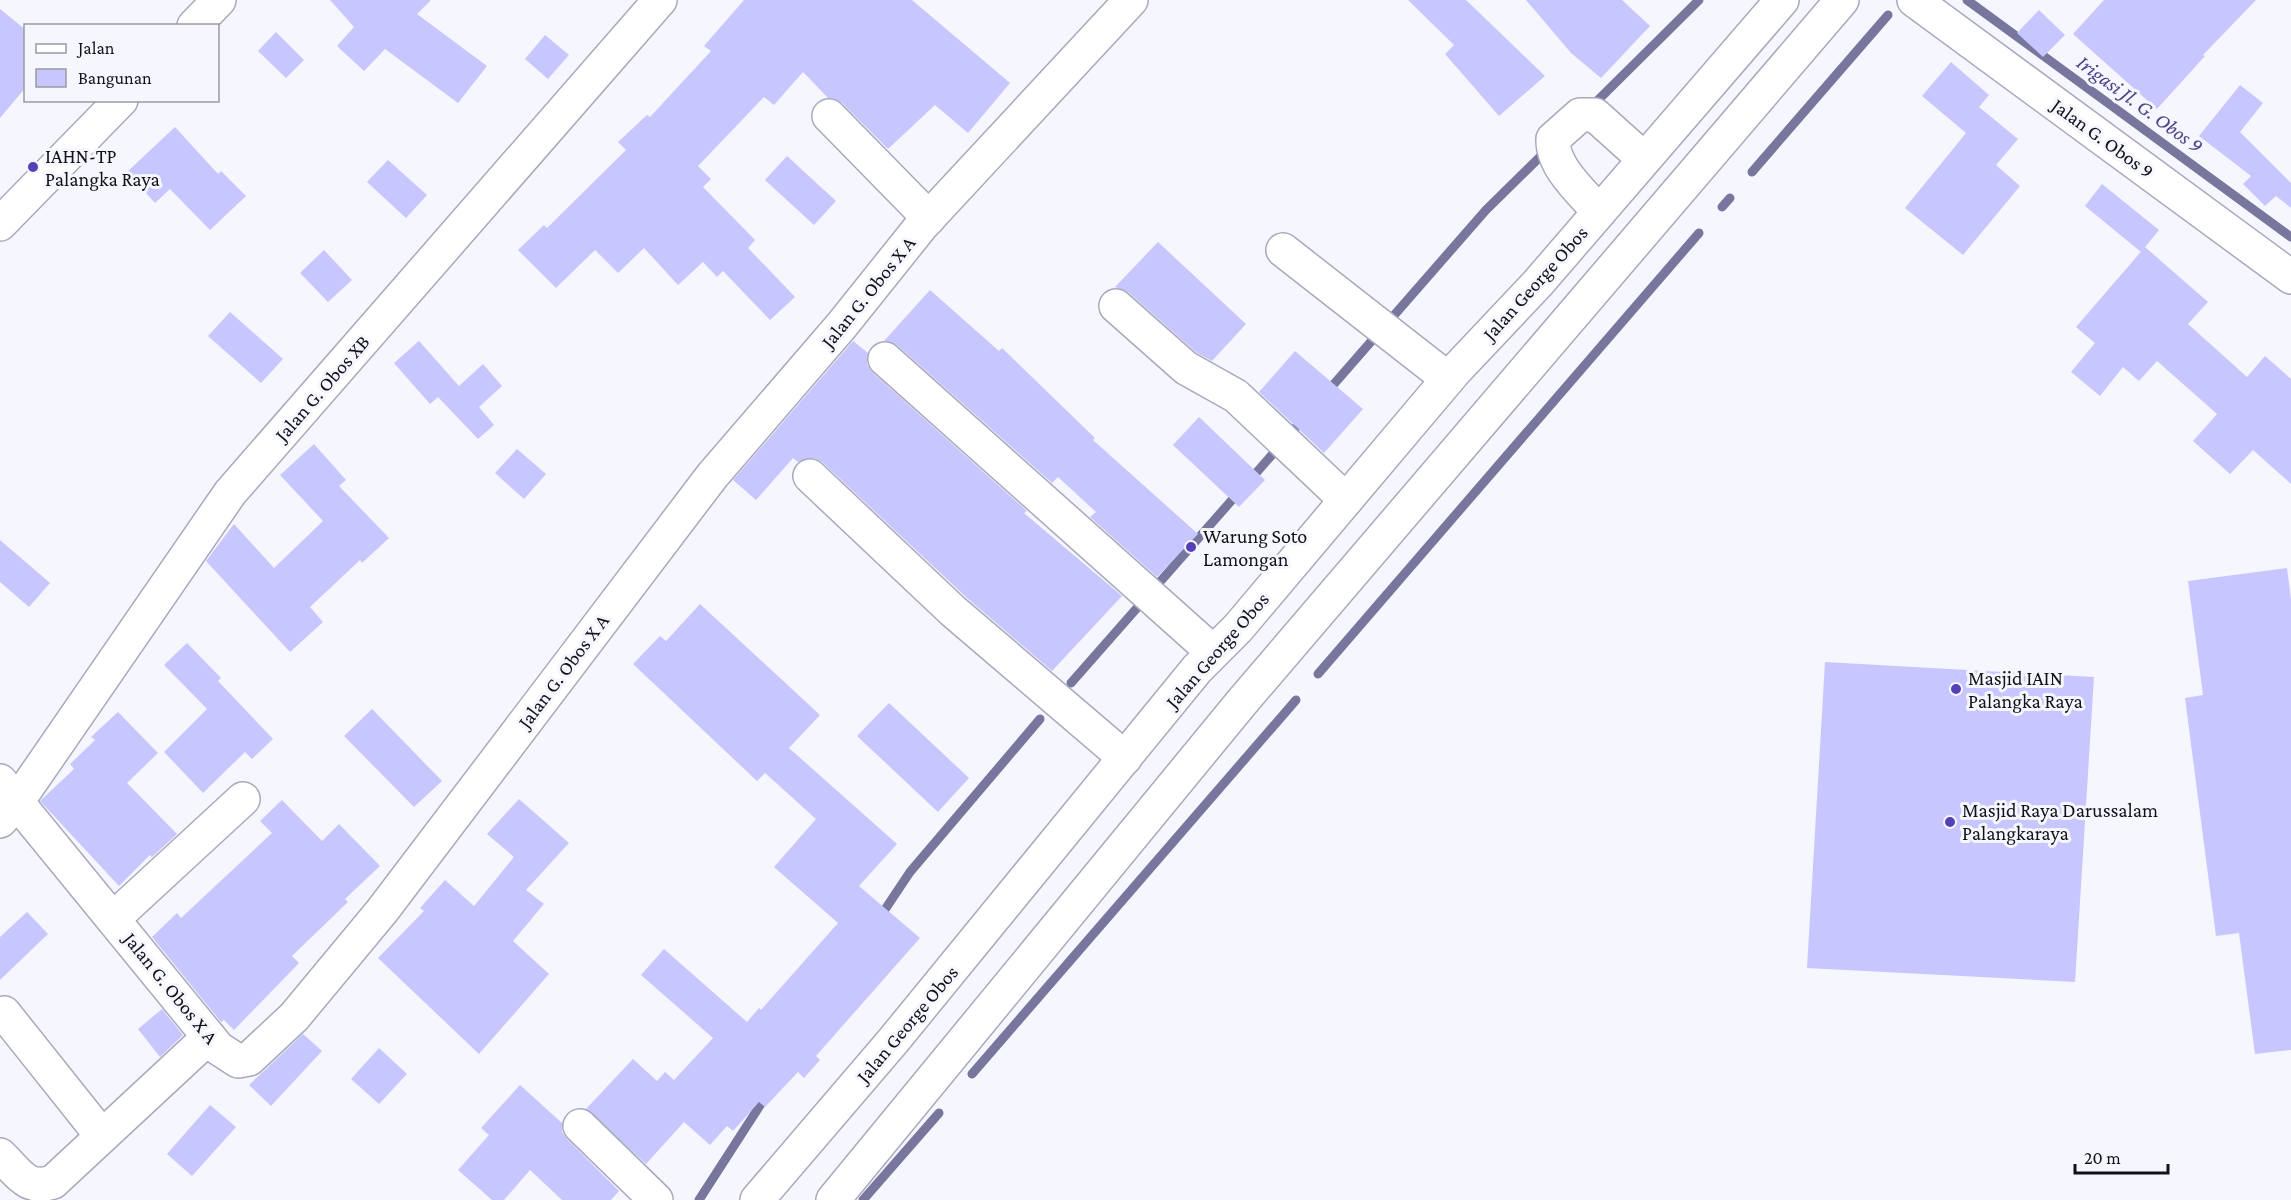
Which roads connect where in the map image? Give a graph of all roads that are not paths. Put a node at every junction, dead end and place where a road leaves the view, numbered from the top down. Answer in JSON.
{"nodes":[{"id":1,"x":219,"y":0,"type":"edge"},
{"id":2,"x":660,"y":0,"type":"edge"},
{"id":3,"x":1131,"y":0,"type":"edge"},
{"id":4,"x":1782,"y":0,"type":"edge"},
{"id":5,"x":1842,"y":0,"type":"edge"},
{"id":6,"x":1914,"y":0,"type":"edge"},
{"id":7,"x":196,"y":24,"type":"edge"},
{"id":8,"x":119,"y":102,"type":"edge"},
{"id":9,"x":829,"y":116,"type":"dead end"},
{"id":10,"x":1644,"y":159,"type":"junction"},
{"id":11,"x":1599,"y":212,"type":"junction"},
{"id":12,"x":929,"y":218,"type":"junction"},
{"id":13,"x":0,"y":224,"type":"edge"},
{"id":14,"x":1283,"y":250,"type":"dead end"},
{"id":15,"x":2291,"y":277,"type":"edge"},
{"id":16,"x":1116,"y":306,"type":"dead end"},
{"id":17,"x":885,"y":359,"type":"dead end"},
{"id":18,"x":1448,"y":379,"type":"junction"},
{"id":19,"x":810,"y":476,"type":"dead end"},
{"id":20,"x":1346,"y":500,"type":"junction"},
{"id":21,"x":1214,"y":652,"type":"junction"},
{"id":22,"x":1125,"y":758,"type":"junction"},
{"id":23,"x":243,"y":799,"type":"dead end"},
{"id":24,"x":6,"y":801,"type":"edge"},
{"id":25,"x":114,"y":918,"type":"junction"},
{"id":26,"x":4,"y":1013,"type":"dead end"},
{"id":27,"x":209,"y":1037,"type":"junction"},
{"id":28,"x":580,"y":1125,"type":"dead end"},
{"id":29,"x":102,"y":1136,"type":"junction"},
{"id":30,"x":0,"y":1155,"type":"edge"},
{"id":31,"x":656,"y":1200,"type":"edge"},
{"id":32,"x":757,"y":1200,"type":"edge"},
{"id":33,"x":832,"y":1200,"type":"edge"}],
"edges":[{"from":1,"to":7,"type":"street"},
{"from":2,"to":24,"type":"street","name":"Jalan G. Obos XB"},
{"from":3,"to":12,"type":"street","name":"Jalan G. Obos X A"},
{"from":4,"to":10,"type":"street","name":"Jalan George Obos"},
{"from":5,"to":33,"type":"street"},
{"from":6,"to":15,"type":"street","name":"Jalan G. Obos 9"},
{"from":8,"to":13,"type":"street"},
{"from":9,"to":12,"type":"street"},
{"from":10,"to":11,"type":"street","name":"Jalan George Obos"},
{"from":10,"to":11,"type":"street"},
{"from":11,"to":18,"type":"street","name":"Jalan George Obos"},
{"from":12,"to":27,"type":"street","name":"Jalan G. Obos X A"},
{"from":14,"to":18,"type":"street"},
{"from":16,"to":20,"type":"street"},
{"from":17,"to":21,"type":"street"},
{"from":18,"to":20,"type":"street","name":"Jalan George Obos"},
{"from":19,"to":22,"type":"street"},
{"from":20,"to":21,"type":"street","name":"Jalan George Obos"},
{"from":21,"to":22,"type":"street","name":"Jalan George Obos"},
{"from":22,"to":32,"type":"street","name":"Jalan George Obos"},
{"from":23,"to":25,"type":"street"},
{"from":24,"to":25,"type":"street","name":"Jalan G. Obos X A"},
{"from":25,"to":27,"type":"street","name":"Jalan G. Obos X A"},
{"from":26,"to":29,"type":"street"},
{"from":27,"to":29,"type":"street"},
{"from":28,"to":31,"type":"street"},
{"from":29,"to":30,"type":"street"}]}
